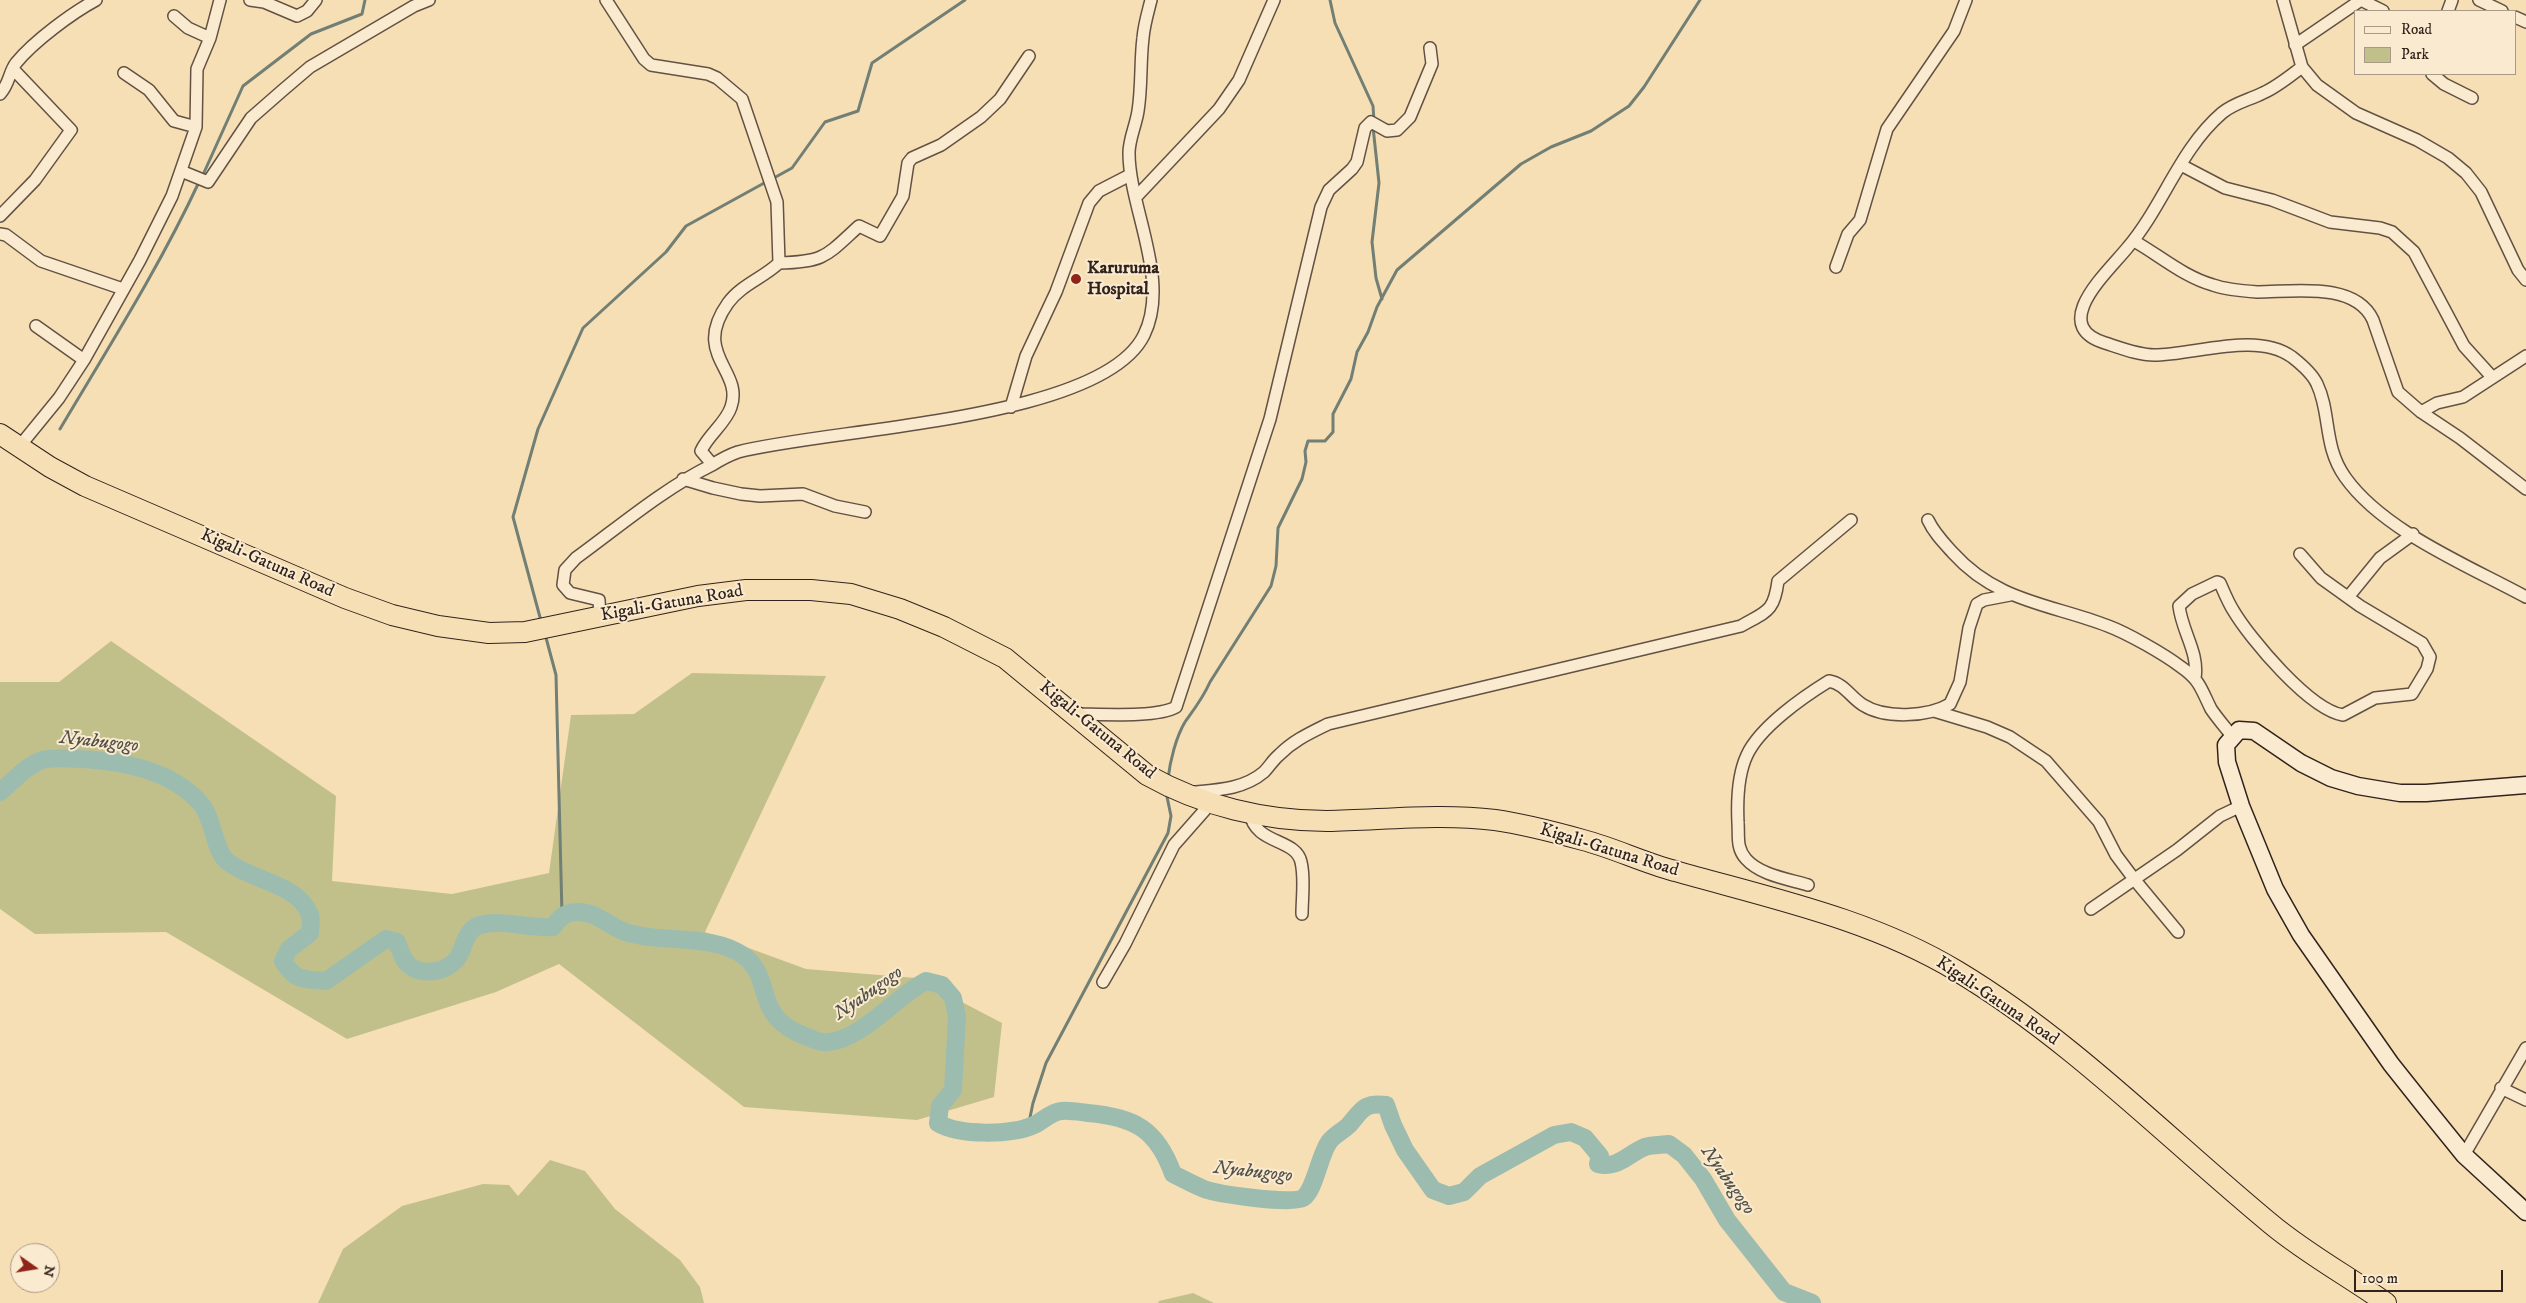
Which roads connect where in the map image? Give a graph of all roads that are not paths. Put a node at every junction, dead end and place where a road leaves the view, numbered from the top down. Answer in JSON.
{"nodes":[{"id":1,"x":96,"y":0,"type":"edge"},
{"id":2,"x":220,"y":0,"type":"edge"},
{"id":3,"x":250,"y":0,"type":"edge"},
{"id":4,"x":316,"y":0,"type":"edge"},
{"id":5,"x":429,"y":0,"type":"edge"},
{"id":6,"x":606,"y":0,"type":"edge"},
{"id":7,"x":1151,"y":0,"type":"edge"},
{"id":8,"x":1274,"y":0,"type":"edge"},
{"id":9,"x":1966,"y":0,"type":"edge"},
{"id":10,"x":2283,"y":0,"type":"edge"},
{"id":11,"x":2361,"y":0,"type":"edge"},
{"id":12,"x":2479,"y":0,"type":"edge"},
{"id":13,"x":2381,"y":10,"type":"edge"},
{"id":14,"x":2500,"y":10,"type":"edge"},
{"id":15,"x":174,"y":16,"type":"dead end"},
{"id":16,"x":210,"y":38,"type":"junction"},
{"id":17,"x":2295,"y":45,"type":"junction"},
{"id":18,"x":1430,"y":48,"type":"dead end"},
{"id":19,"x":1028,"y":56,"type":"dead end"},
{"id":20,"x":2302,"y":67,"type":"junction"},
{"id":21,"x":14,"y":70,"type":"junction"},
{"id":22,"x":124,"y":72,"type":"dead end"},
{"id":23,"x":2433,"y":75,"type":"edge"},
{"id":24,"x":0,"y":94,"type":"edge"},
{"id":25,"x":2472,"y":98,"type":"dead end"},
{"id":26,"x":196,"y":127,"type":"junction"},
{"id":27,"x":2181,"y":165,"type":"junction"},
{"id":28,"x":181,"y":171,"type":"junction"},
{"id":29,"x":1130,"y":176,"type":"junction"},
{"id":30,"x":1137,"y":196,"type":"junction"},
{"id":31,"x":0,"y":216,"type":"edge"},
{"id":32,"x":0,"y":234,"type":"edge"},
{"id":33,"x":2134,"y":240,"type":"junction"},
{"id":34,"x":779,"y":263,"type":"junction"},
{"id":35,"x":1836,"y":267,"type":"dead end"},
{"id":36,"x":2526,"y":280,"type":"edge"},
{"id":37,"x":123,"y":289,"type":"junction"},
{"id":38,"x":36,"y":326,"type":"dead end"},
{"id":39,"x":2526,"y":356,"type":"edge"},
{"id":40,"x":84,"y":360,"type":"junction"},
{"id":41,"x":2492,"y":377,"type":"junction"},
{"id":42,"x":1011,"y":408,"type":"junction"},
{"id":43,"x":2421,"y":412,"type":"junction"},
{"id":44,"x":0,"y":434,"type":"edge"},
{"id":45,"x":19,"y":447,"type":"junction"},
{"id":46,"x":712,"y":464,"type":"junction"},
{"id":47,"x":683,"y":479,"type":"junction"},
{"id":48,"x":2526,"y":489,"type":"edge"},
{"id":49,"x":865,"y":512,"type":"dead end"},
{"id":50,"x":1851,"y":520,"type":"dead end"},
{"id":51,"x":1928,"y":520,"type":"dead end"},
{"id":52,"x":2413,"y":534,"type":"junction"},
{"id":53,"x":2300,"y":554,"type":"dead end"},
{"id":54,"x":2010,"y":595,"type":"junction"},
{"id":55,"x":2349,"y":596,"type":"junction"},
{"id":56,"x":2526,"y":597,"type":"edge"},
{"id":57,"x":600,"y":616,"type":"junction"},
{"id":58,"x":2196,"y":678,"type":"junction"},
{"id":59,"x":1934,"y":711,"type":"junction"},
{"id":60,"x":1074,"y":714,"type":"junction"},
{"id":61,"x":2232,"y":736,"type":"junction"},
{"id":62,"x":2526,"y":785,"type":"edge"},
{"id":63,"x":1184,"y":793,"type":"junction"},
{"id":64,"x":1211,"y":803,"type":"junction"},
{"id":65,"x":2241,"y":806,"type":"junction"},
{"id":66,"x":1250,"y":814,"type":"junction"},
{"id":67,"x":2134,"y":879,"type":"junction"},
{"id":68,"x":1808,"y":885,"type":"dead end"},
{"id":69,"x":2092,"y":909,"type":"dead end"},
{"id":70,"x":1302,"y":914,"type":"dead end"},
{"id":71,"x":2178,"y":932,"type":"dead end"},
{"id":72,"x":1103,"y":982,"type":"dead end"},
{"id":73,"x":2526,"y":1048,"type":"edge"},
{"id":74,"x":2501,"y":1088,"type":"junction"},
{"id":75,"x":2526,"y":1100,"type":"edge"},
{"id":76,"x":2464,"y":1155,"type":"junction"},
{"id":77,"x":2526,"y":1212,"type":"edge"},
{"id":78,"x":2386,"y":1303,"type":"edge"}],
"edges":[{"from":1,"to":21,"type":"street"},
{"from":2,"to":16,"type":"street"},
{"from":3,"to":4,"type":"street"},
{"from":5,"to":28,"type":"street"},
{"from":6,"to":34,"type":"street"},
{"from":7,"to":29,"type":"street"},
{"from":8,"to":30,"type":"street"},
{"from":9,"to":35,"type":"street"},
{"from":10,"to":17,"type":"street"},
{"from":11,"to":13,"type":"street"},
{"from":11,"to":17,"type":"street"},
{"from":12,"to":14,"type":"street"},
{"from":15,"to":16,"type":"street"},
{"from":16,"to":26,"type":"street"},
{"from":17,"to":20,"type":"street"},
{"from":18,"to":60,"type":"street"},
{"from":19,"to":34,"type":"street"},
{"from":20,"to":27,"type":"street"},
{"from":20,"to":36,"type":"street"},
{"from":21,"to":24,"type":"street"},
{"from":21,"to":31,"type":"street"},
{"from":22,"to":26,"type":"street"},
{"from":23,"to":25,"type":"street"},
{"from":26,"to":28,"type":"street"},
{"from":27,"to":33,"type":"street"},
{"from":27,"to":41,"type":"street"},
{"from":28,"to":37,"type":"street"},
{"from":29,"to":30,"type":"street"},
{"from":29,"to":42,"type":"street"},
{"from":30,"to":42,"type":"street"},
{"from":32,"to":37,"type":"street"},
{"from":33,"to":43,"type":"street"},
{"from":33,"to":52,"type":"street"},
{"from":34,"to":46,"type":"street"},
{"from":37,"to":40,"type":"street"},
{"from":38,"to":40,"type":"street"},
{"from":39,"to":41,"type":"street"},
{"from":40,"to":45,"type":"street"},
{"from":41,"to":43,"type":"street"},
{"from":42,"to":46,"type":"street"},
{"from":43,"to":48,"type":"street"},
{"from":44,"to":45,"type":"highway","name":"Kigali-Gatuna Road"},
{"from":45,"to":57,"type":"highway","name":"Kigali-Gatuna Road"},
{"from":46,"to":47,"type":"street"},
{"from":47,"to":49,"type":"street"},
{"from":47,"to":57,"type":"street"},
{"from":50,"to":63,"type":"street"},
{"from":51,"to":54,"type":"street"},
{"from":52,"to":55,"type":"street"},
{"from":52,"to":56,"type":"street"},
{"from":53,"to":55,"type":"street"},
{"from":54,"to":58,"type":"street"},
{"from":54,"to":59,"type":"street"},
{"from":55,"to":58,"type":"street"},
{"from":57,"to":60,"type":"highway","name":"Kigali-Gatuna Road"},
{"from":58,"to":61,"type":"street"},
{"from":59,"to":67,"type":"street"},
{"from":59,"to":68,"type":"street"},
{"from":60,"to":63,"type":"highway","name":"Kigali-Gatuna Road"},
{"from":61,"to":62,"type":"main road"},
{"from":61,"to":65,"type":"main road"},
{"from":63,"to":64,"type":"highway","name":"Kigali-Gatuna Road"},
{"from":64,"to":66,"type":"highway","name":"Kigali-Gatuna Road"},
{"from":64,"to":72,"type":"street"},
{"from":65,"to":67,"type":"street"},
{"from":65,"to":76,"type":"main road"},
{"from":66,"to":70,"type":"street"},
{"from":66,"to":78,"type":"highway","name":"Kigali-Gatuna Road"},
{"from":67,"to":69,"type":"street"},
{"from":67,"to":71,"type":"street"},
{"from":73,"to":74,"type":"street"},
{"from":74,"to":75,"type":"street"},
{"from":74,"to":76,"type":"street"},
{"from":76,"to":77,"type":"main road"}]}
